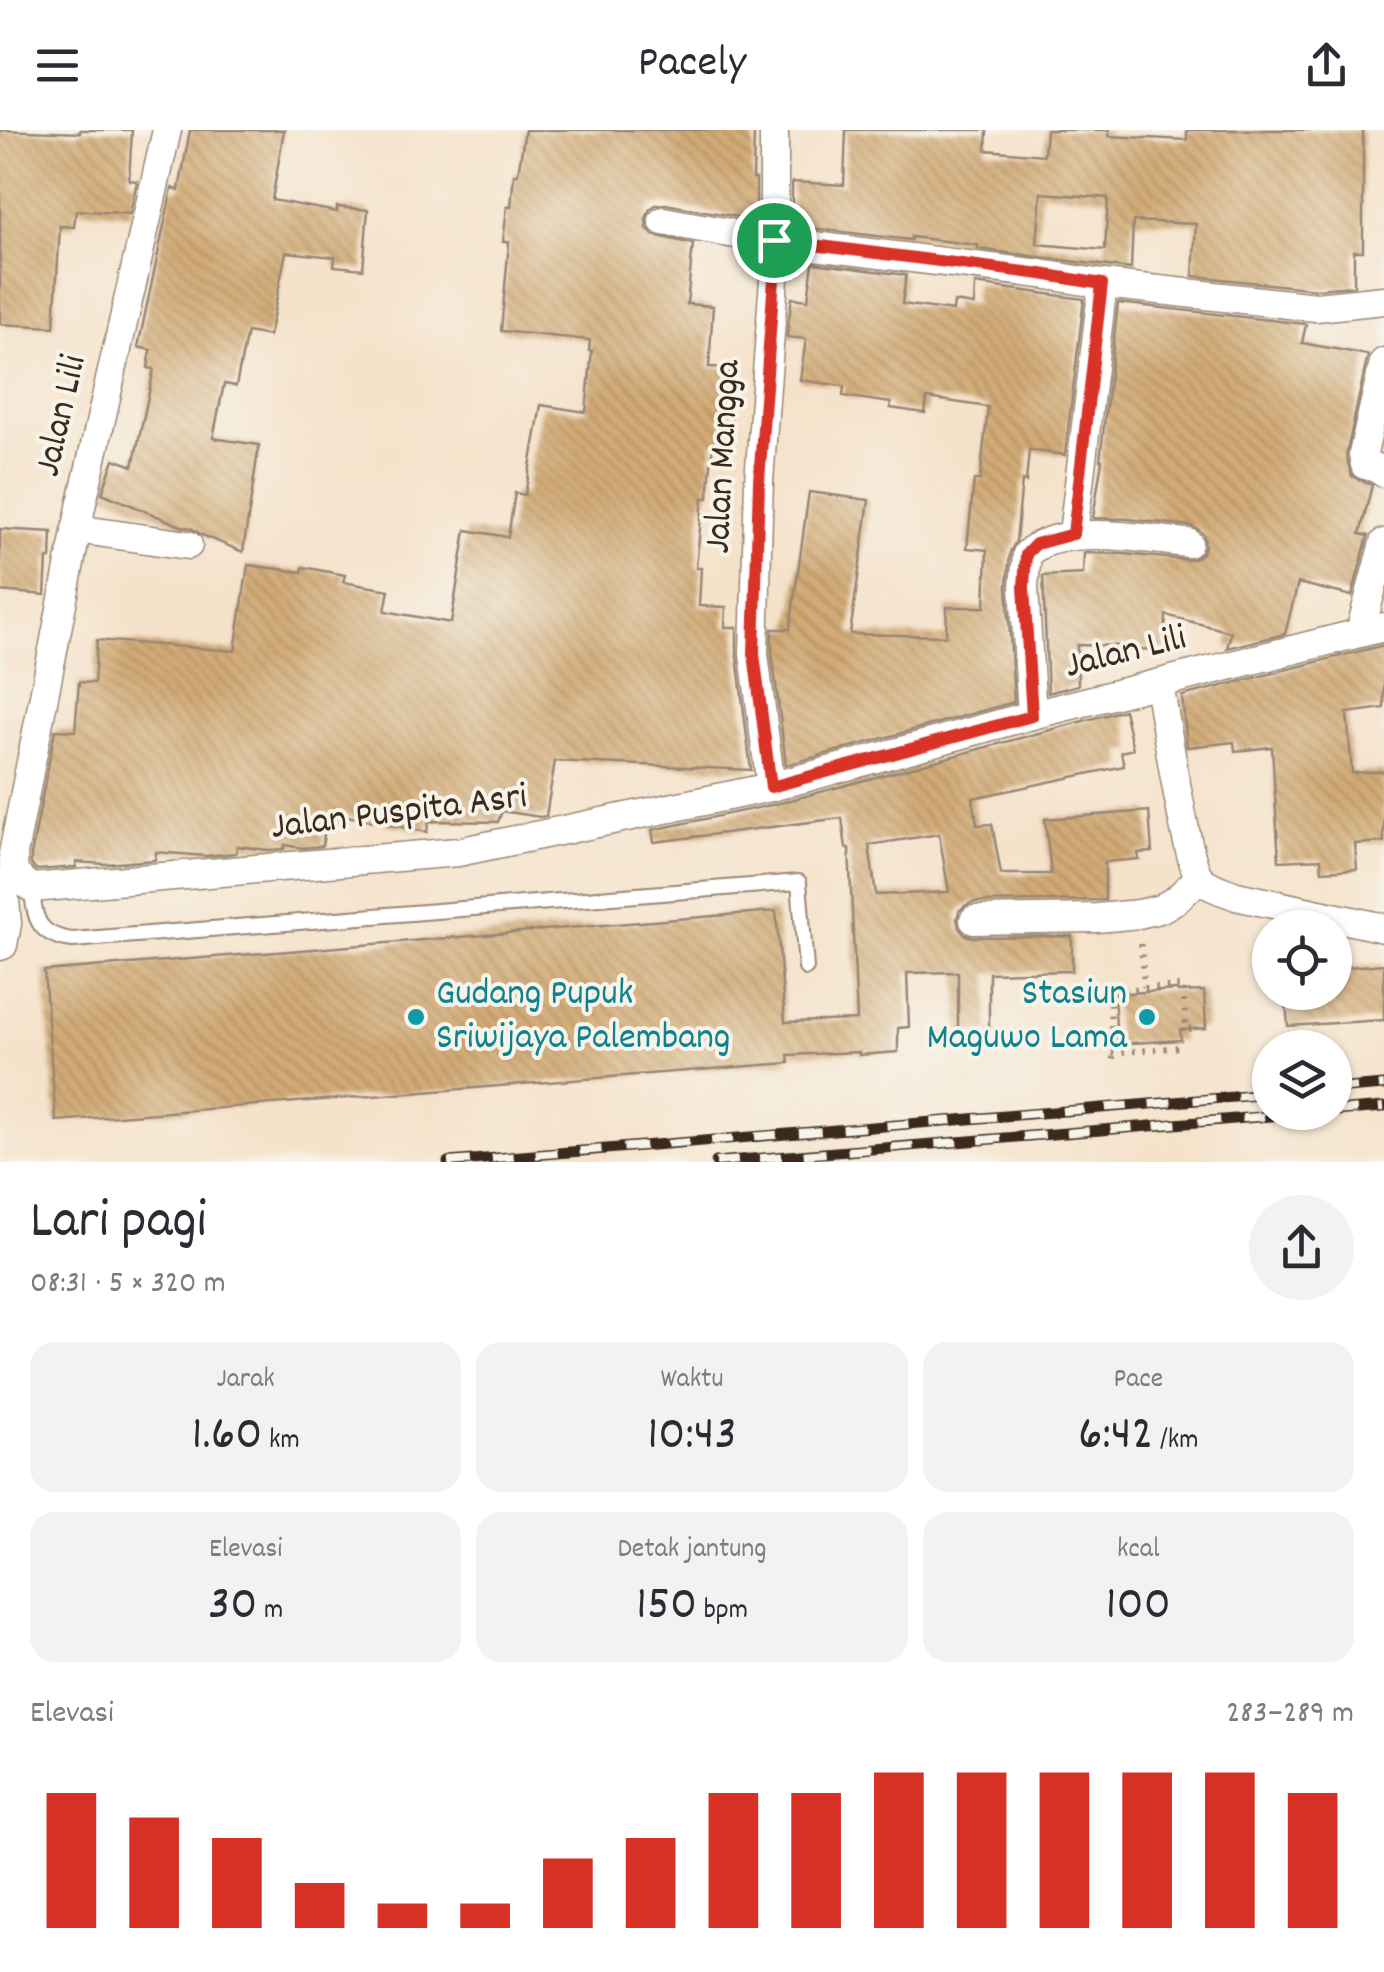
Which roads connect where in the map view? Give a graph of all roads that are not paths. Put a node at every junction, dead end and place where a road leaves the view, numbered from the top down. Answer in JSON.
{"nodes":[{"id":1,"x":167,"y":130,"type":"edge"},
{"id":2,"x":774,"y":130,"type":"edge"},
{"id":3,"x":663,"y":221,"type":"dead end"},
{"id":4,"x":774,"y":240,"type":"junction"},
{"id":5,"x":1102,"y":284,"type":"junction"},
{"id":6,"x":1384,"y":300,"type":"edge"},
{"id":7,"x":1384,"y":362,"type":"edge"},
{"id":8,"x":1384,"y":473,"type":"edge"},
{"id":9,"x":76,"y":529,"type":"junction"},
{"id":10,"x":1073,"y":534,"type":"junction"},
{"id":11,"x":1188,"y":543,"type":"dead end"},
{"id":12,"x":1384,"y":543,"type":"edge"},
{"id":13,"x":188,"y":546,"type":"dead end"},
{"id":14,"x":1372,"y":629,"type":"edge"},
{"id":15,"x":1159,"y":684,"type":"junction"},
{"id":16,"x":1032,"y":716,"type":"junction"},
{"id":17,"x":771,"y":787,"type":"junction"},
{"id":18,"x":1200,"y":878,"type":"junction"},
{"id":19,"x":23,"y":881,"type":"junction"},
{"id":20,"x":974,"y":920,"type":"dead end"},
{"id":21,"x":1384,"y":928,"type":"edge"},
{"id":22,"x":0,"y":946,"type":"edge"},
{"id":23,"x":806,"y":968,"type":"dead end"}],
"edges":[{"from":1,"to":9,"type":"street","name":"Jalan Lili"},
{"from":2,"to":4,"type":"street","name":"Jalan Mangga"},
{"from":3,"to":4,"type":"street"},
{"from":4,"to":5,"type":"street"},
{"from":4,"to":17,"type":"street","name":"Jalan Mangga"},
{"from":5,"to":6,"type":"street"},
{"from":5,"to":10,"type":"street"},
{"from":7,"to":8,"type":"street"},
{"from":9,"to":13,"type":"street"},
{"from":9,"to":19,"type":"street","name":"Jalan Lili"},
{"from":10,"to":11,"type":"street"},
{"from":10,"to":16,"type":"street"},
{"from":12,"to":14,"type":"street"},
{"from":14,"to":15,"type":"street","name":"Jalan Lili"},
{"from":15,"to":16,"type":"street","name":"Jalan Lili"},
{"from":15,"to":18,"type":"street"},
{"from":16,"to":17,"type":"street","name":"Jalan Lili"},
{"from":17,"to":19,"type":"street","name":"Jalan Puspita Asri"},
{"from":18,"to":20,"type":"street"},
{"from":18,"to":21,"type":"street"},
{"from":19,"to":22,"type":"street","name":"Jalan Lili"},
{"from":19,"to":23,"type":"lane"}]}
